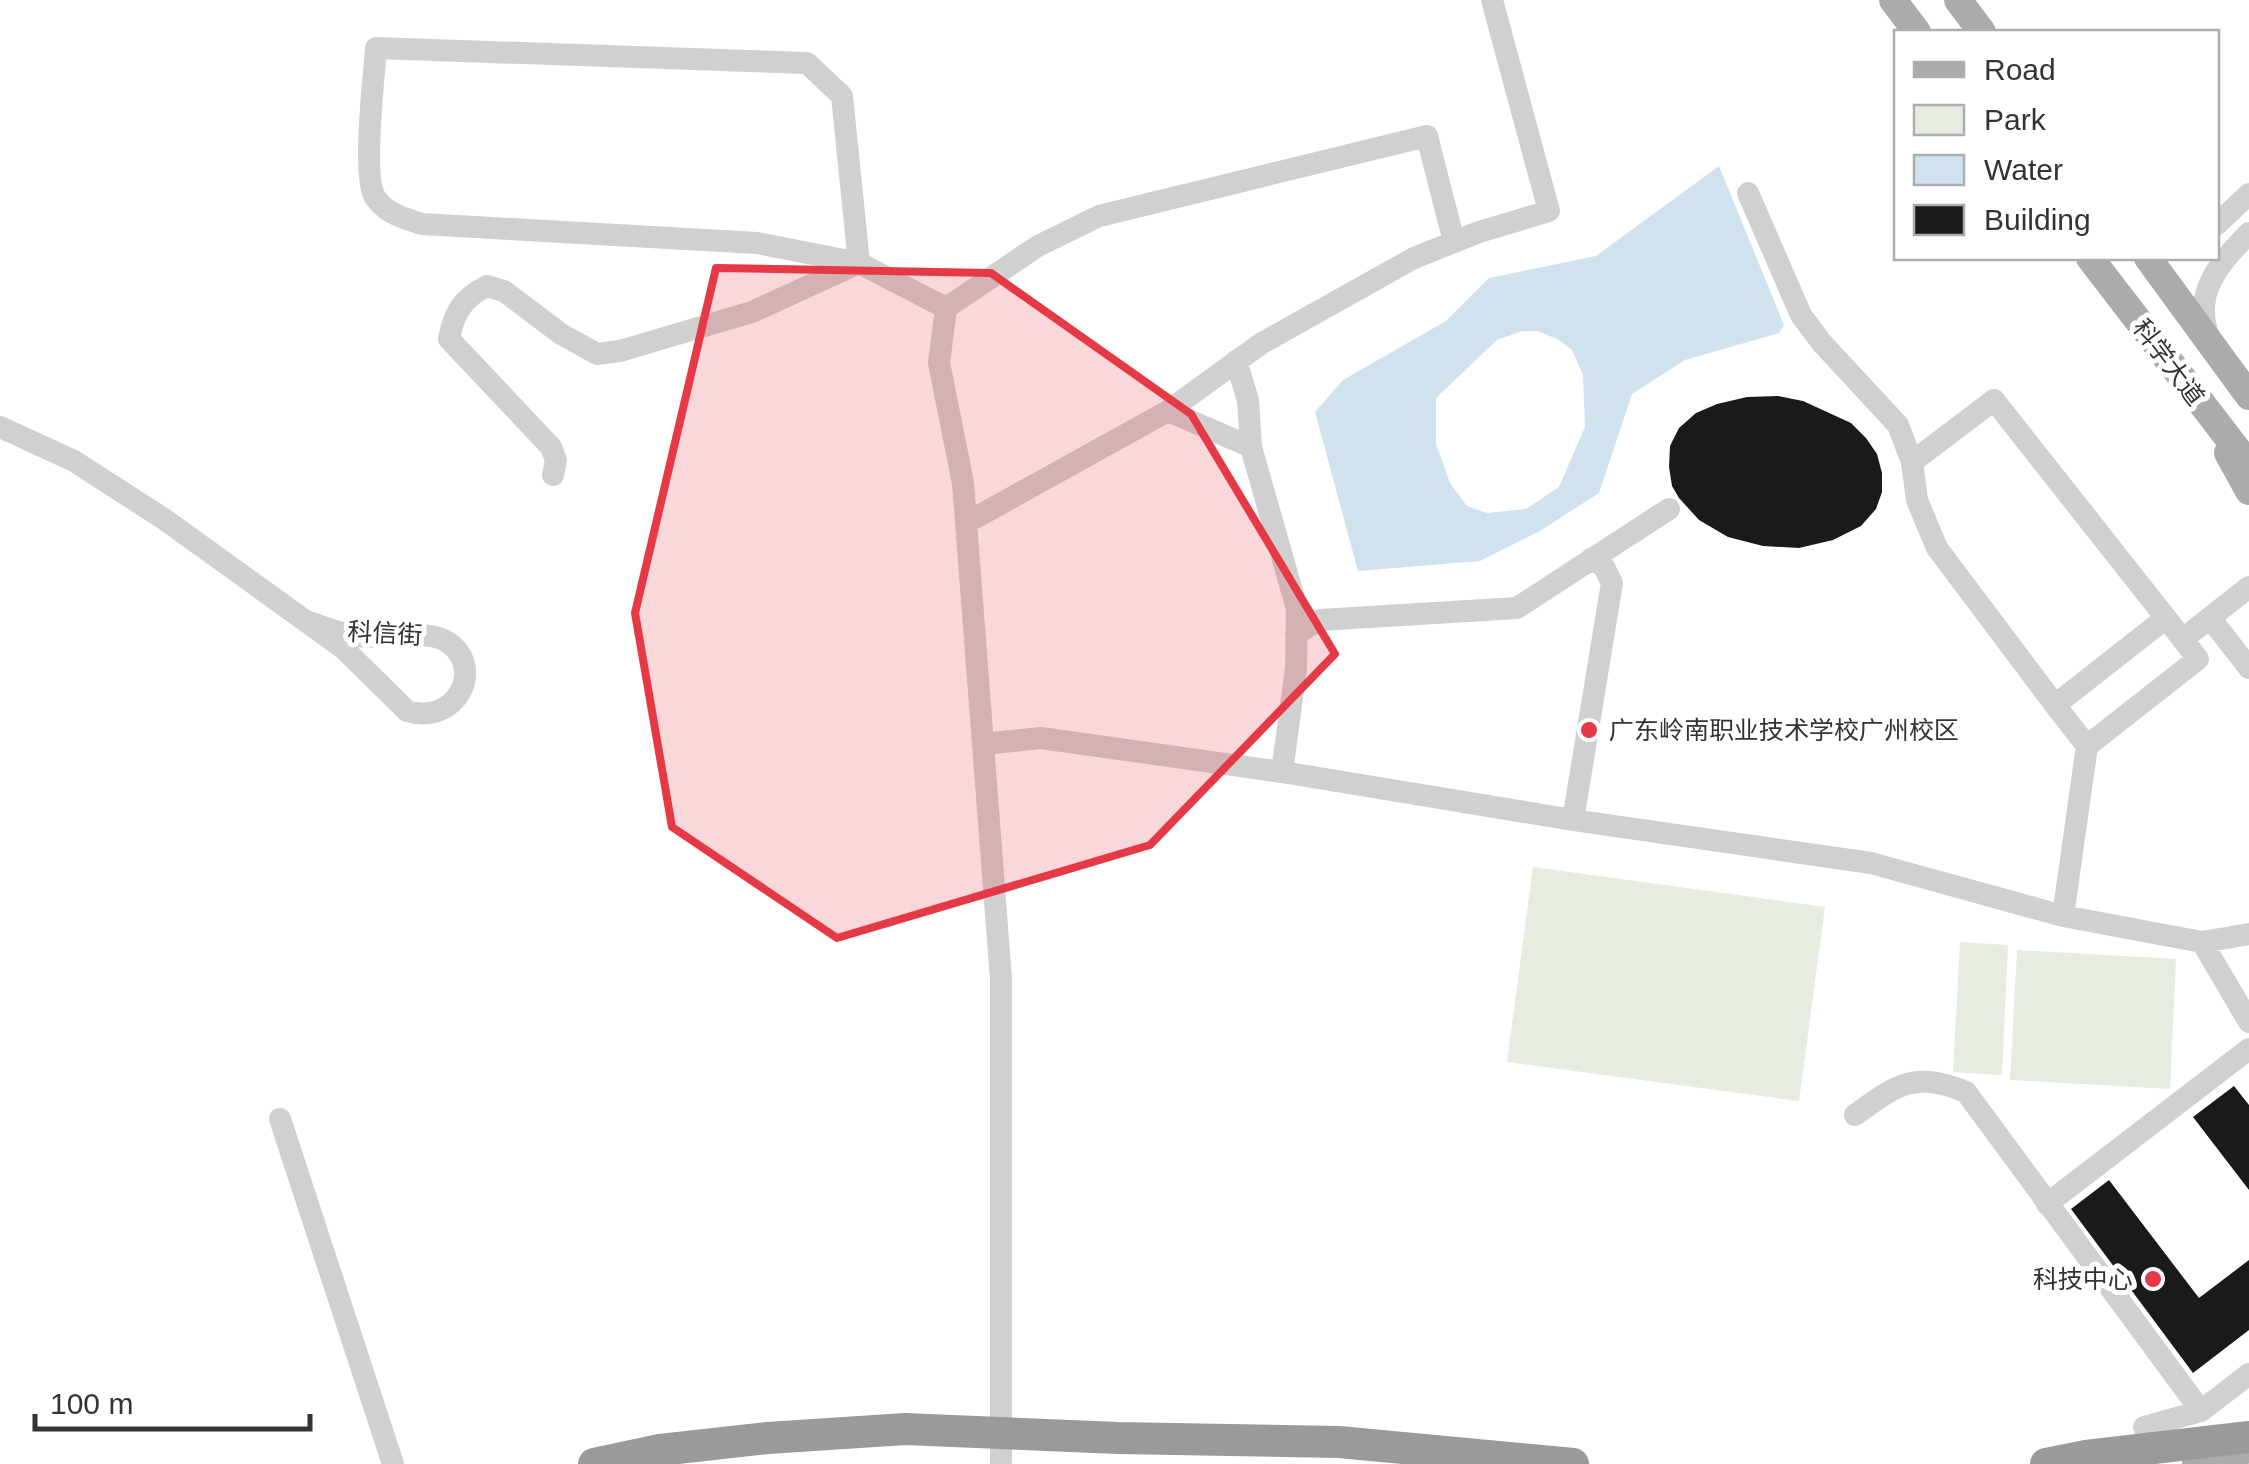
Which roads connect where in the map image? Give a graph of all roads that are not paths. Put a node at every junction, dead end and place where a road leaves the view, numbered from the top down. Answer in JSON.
{"nodes":[{"id":1,"x":1492,"y":0,"type":"edge"},
{"id":2,"x":1893,"y":0,"type":"edge"},
{"id":3,"x":1958,"y":0,"type":"edge"},
{"id":4,"x":1916,"y":30,"type":"edge"},
{"id":5,"x":1980,"y":30,"type":"edge"},
{"id":6,"x":1748,"y":192,"type":"dead end"},
{"id":7,"x":2245,"y":207,"type":"edge"},
{"id":8,"x":2219,"y":224,"type":"edge"},
{"id":9,"x":2249,"y":233,"type":"edge"},
{"id":10,"x":1454,"y":242,"type":"junction"},
{"id":11,"x":2092,"y":260,"type":"edge"},
{"id":12,"x":2149,"y":260,"type":"edge"},
{"id":13,"x":859,"y":264,"type":"junction"},
{"id":14,"x":946,"y":308,"type":"junction"},
{"id":15,"x":2218,"y":356,"type":"junction"},
{"id":16,"x":1236,"y":361,"type":"junction"},
{"id":17,"x":2249,"y":386,"type":"edge"},
{"id":18,"x":2249,"y":396,"type":"edge"},
{"id":19,"x":2204,"y":407,"type":"junction"},
{"id":20,"x":1168,"y":410,"type":"junction"},
{"id":21,"x":0,"y":427,"type":"edge"},
{"id":22,"x":1250,"y":446,"type":"junction"},
{"id":23,"x":1912,"y":462,"type":"junction"},
{"id":24,"x":2249,"y":465,"type":"edge"},
{"id":25,"x":554,"y":475,"type":"dead end"},
{"id":26,"x":2249,"y":492,"type":"edge"},
{"id":27,"x":1668,"y":509,"type":"dead end"},
{"id":28,"x":966,"y":523,"type":"junction"},
{"id":29,"x":1592,"y":559,"type":"junction"},
{"id":30,"x":2249,"y":588,"type":"edge"},
{"id":31,"x":2166,"y":618,"type":"junction"},
{"id":32,"x":2210,"y":618,"type":"junction"},
{"id":33,"x":304,"y":620,"type":"junction"},
{"id":34,"x":1296,"y":634,"type":"junction"},
{"id":35,"x":2183,"y":639,"type":"junction"},
{"id":36,"x":2249,"y":668,"type":"edge"},
{"id":37,"x":2055,"y":705,"type":"junction"},
{"id":38,"x":983,"y":744,"type":"junction"},
{"id":39,"x":2088,"y":746,"type":"junction"},
{"id":40,"x":1282,"y":772,"type":"junction"},
{"id":41,"x":1573,"y":820,"type":"junction"},
{"id":42,"x":2062,"y":916,"type":"junction"},
{"id":43,"x":2249,"y":934,"type":"edge"},
{"id":44,"x":2202,"y":942,"type":"junction"},
{"id":45,"x":2249,"y":1022,"type":"edge"},
{"id":46,"x":2249,"y":1049,"type":"edge"},
{"id":47,"x":1855,"y":1116,"type":"dead end"},
{"id":48,"x":280,"y":1119,"type":"dead end"},
{"id":49,"x":2048,"y":1204,"type":"junction"},
{"id":50,"x":2249,"y":1374,"type":"edge"},
{"id":51,"x":2201,"y":1411,"type":"junction"},
{"id":52,"x":2144,"y":1427,"type":"dead end"},
{"id":53,"x":2249,"y":1437,"type":"edge"},
{"id":54,"x":2249,"y":1449,"type":"edge"},
{"id":55,"x":392,"y":1464,"type":"edge"},
{"id":56,"x":594,"y":1464,"type":"edge"},
{"id":57,"x":1002,"y":1464,"type":"edge"},
{"id":58,"x":1573,"y":1464,"type":"edge"},
{"id":59,"x":2046,"y":1464,"type":"edge"},
{"id":60,"x":2196,"y":1464,"type":"edge"}],
"edges":[{"from":1,"to":10,"type":"street"},
{"from":2,"to":4,"type":"main road"},
{"from":3,"to":5,"type":"main road"},
{"from":6,"to":23,"type":"street"},
{"from":7,"to":8,"type":"street"},
{"from":9,"to":15,"type":"street"},
{"from":10,"to":14,"type":"street"},
{"from":10,"to":16,"type":"street"},
{"from":11,"to":19,"type":"main road","name":"科学大道"},
{"from":12,"to":15,"type":"main road","name":"科学大道"},
{"from":13,"to":13,"type":"street"},
{"from":13,"to":14,"type":"street"},
{"from":13,"to":25,"type":"street"},
{"from":14,"to":28,"type":"street"},
{"from":15,"to":17,"type":"main road"},
{"from":15,"to":18,"type":"main road","name":"科学大道"},
{"from":16,"to":20,"type":"street"},
{"from":16,"to":22,"type":"street"},
{"from":19,"to":24,"type":"main road","name":"科学大道"},
{"from":19,"to":26,"type":"main road"},
{"from":20,"to":22,"type":"street"},
{"from":20,"to":28,"type":"street"},
{"from":21,"to":33,"type":"street","name":"科信街"},
{"from":22,"to":34,"type":"street"},
{"from":23,"to":31,"type":"street"},
{"from":23,"to":37,"type":"street"},
{"from":27,"to":29,"type":"street"},
{"from":28,"to":38,"type":"street"},
{"from":29,"to":34,"type":"street"},
{"from":29,"to":41,"type":"street"},
{"from":30,"to":32,"type":"street"},
{"from":31,"to":35,"type":"street"},
{"from":31,"to":37,"type":"street"},
{"from":32,"to":35,"type":"street"},
{"from":32,"to":36,"type":"street"},
{"from":33,"to":33,"type":"street","name":"科信街"},
{"from":34,"to":40,"type":"street"},
{"from":35,"to":39,"type":"street"},
{"from":37,"to":39,"type":"street"},
{"from":38,"to":40,"type":"street"},
{"from":38,"to":57,"type":"street"},
{"from":39,"to":42,"type":"street"},
{"from":40,"to":41,"type":"street"},
{"from":41,"to":42,"type":"street"},
{"from":42,"to":44,"type":"street"},
{"from":43,"to":44,"type":"street"},
{"from":44,"to":45,"type":"street"},
{"from":46,"to":49,"type":"street"},
{"from":47,"to":49,"type":"street"},
{"from":48,"to":55,"type":"street"},
{"from":49,"to":51,"type":"street"},
{"from":50,"to":51,"type":"street"},
{"from":51,"to":52,"type":"street"},
{"from":53,"to":59,"type":"highway"},
{"from":54,"to":60,"type":"main road"},
{"from":56,"to":58,"type":"highway","bridge":true}]}
